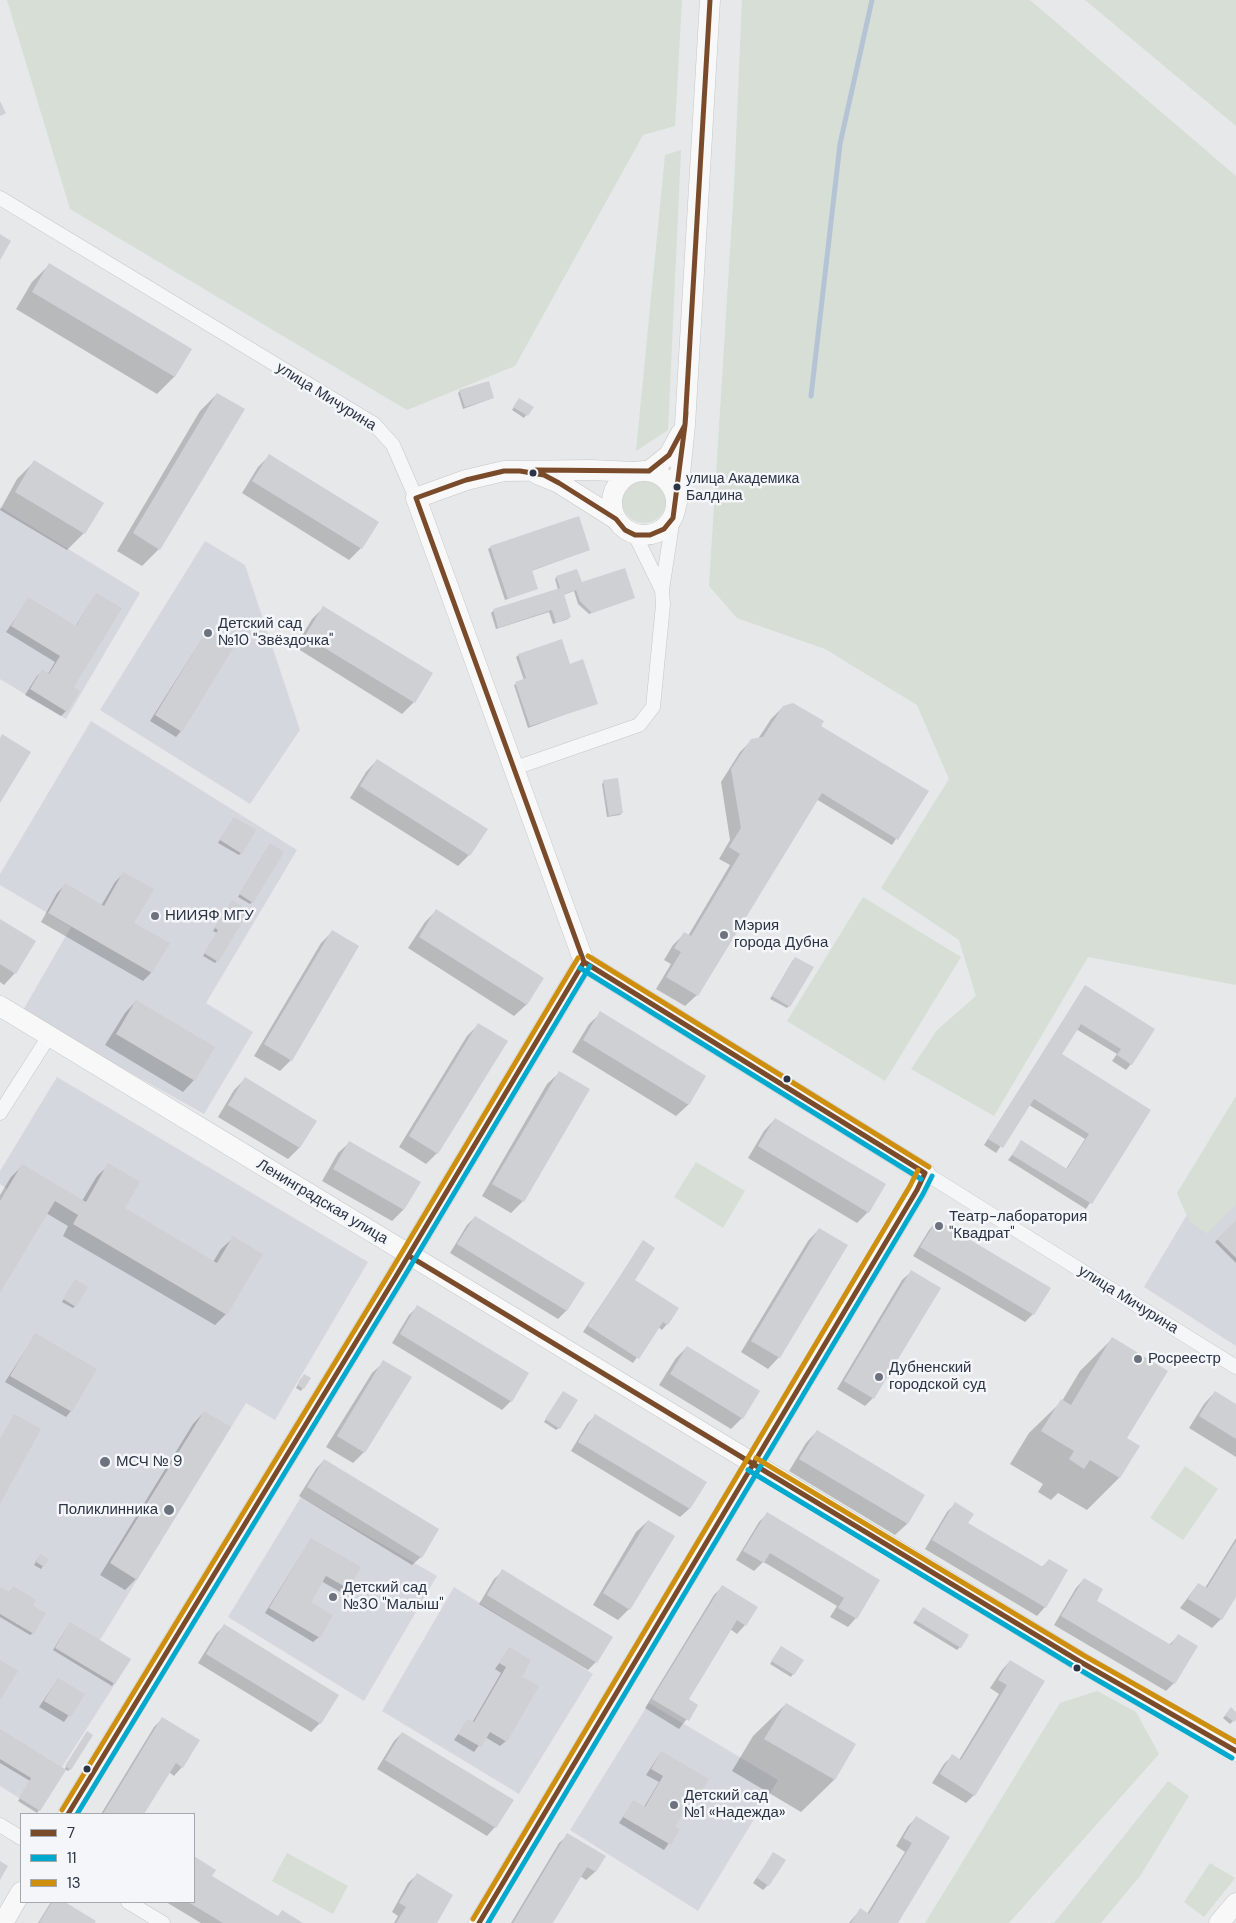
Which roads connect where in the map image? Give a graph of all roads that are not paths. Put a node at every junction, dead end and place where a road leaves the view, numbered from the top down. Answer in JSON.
{"nodes":[{"id":1,"x":710,"y":0,"type":"edge"},
{"id":2,"x":0,"y":198,"type":"edge"},
{"id":3,"x":685,"y":425,"type":"junction"},
{"id":4,"x":520,"y":471,"type":"junction"},
{"id":5,"x":642,"y":472,"type":"junction"},
{"id":6,"x":416,"y":498,"type":"junction"},
{"id":7,"x":675,"y":510,"type":"junction"},
{"id":8,"x":616,"y":519,"type":"junction"},
{"id":9,"x":635,"y":535,"type":"junction"},
{"id":10,"x":662,"y":590,"type":"junction"},
{"id":11,"x":515,"y":768,"type":"junction"},
{"id":12,"x":584,"y":962,"type":"junction"},
{"id":13,"x":0,"y":1006,"type":"edge"},
{"id":14,"x":49,"y":1036,"type":"junction"},
{"id":15,"x":0,"y":1113,"type":"edge"},
{"id":16,"x":925,"y":1173,"type":"junction"},
{"id":17,"x":408,"y":1256,"type":"junction"},
{"id":18,"x":1236,"y":1367,"type":"edge"},
{"id":19,"x":752,"y":1464,"type":"junction"},
{"id":20,"x":1236,"y":1751,"type":"edge"},
{"id":21,"x":69,"y":1813,"type":"edge"},
{"id":22,"x":0,"y":1825,"type":"edge"},
{"id":23,"x":20,"y":1837,"type":"edge"},
{"id":24,"x":20,"y":1894,"type":"edge"},
{"id":25,"x":130,"y":1903,"type":"edge"},
{"id":26,"x":1236,"y":1903,"type":"edge"},
{"id":27,"x":3,"y":1923,"type":"edge"},
{"id":28,"x":164,"y":1923,"type":"edge"},
{"id":29,"x":479,"y":1923,"type":"edge"},
{"id":30,"x":1219,"y":1923,"type":"edge"}],
"edges":[{"from":1,"to":3,"type":"street"},
{"from":2,"to":6,"type":"street","name":"улица Мичурина"},
{"from":3,"to":5,"type":"street"},
{"from":3,"to":7,"type":"street"},
{"from":4,"to":5,"type":"street"},
{"from":4,"to":6,"type":"street"},
{"from":4,"to":8,"type":"street"},
{"from":5,"to":7,"type":"street"},
{"from":5,"to":8,"type":"street"},
{"from":6,"to":11,"type":"street","name":"улица Мичурина"},
{"from":7,"to":9,"type":"street"},
{"from":7,"to":10,"type":"street"},
{"from":8,"to":9,"type":"street"},
{"from":9,"to":10,"type":"street"},
{"from":10,"to":11,"type":"street"},
{"from":11,"to":12,"type":"street","name":"улица Мичурина"},
{"from":12,"to":16,"type":"street","name":"улица Мичурина"},
{"from":12,"to":17,"type":"street"},
{"from":13,"to":14,"type":"street","name":"Ленинградская улица"},
{"from":14,"to":15,"type":"street"},
{"from":14,"to":17,"type":"street","name":"Ленинградская улица"},
{"from":16,"to":18,"type":"street","name":"улица Мичурина"},
{"from":16,"to":19,"type":"street"},
{"from":17,"to":19,"type":"street","name":"Ленинградская улица"},
{"from":17,"to":21,"type":"street"},
{"from":19,"to":20,"type":"street","name":"Ленинградская улица"},
{"from":19,"to":29,"type":"street"},
{"from":22,"to":23,"type":"street"},
{"from":24,"to":27,"type":"street"},
{"from":25,"to":28,"type":"street"},
{"from":26,"to":30,"type":"street"}]}
